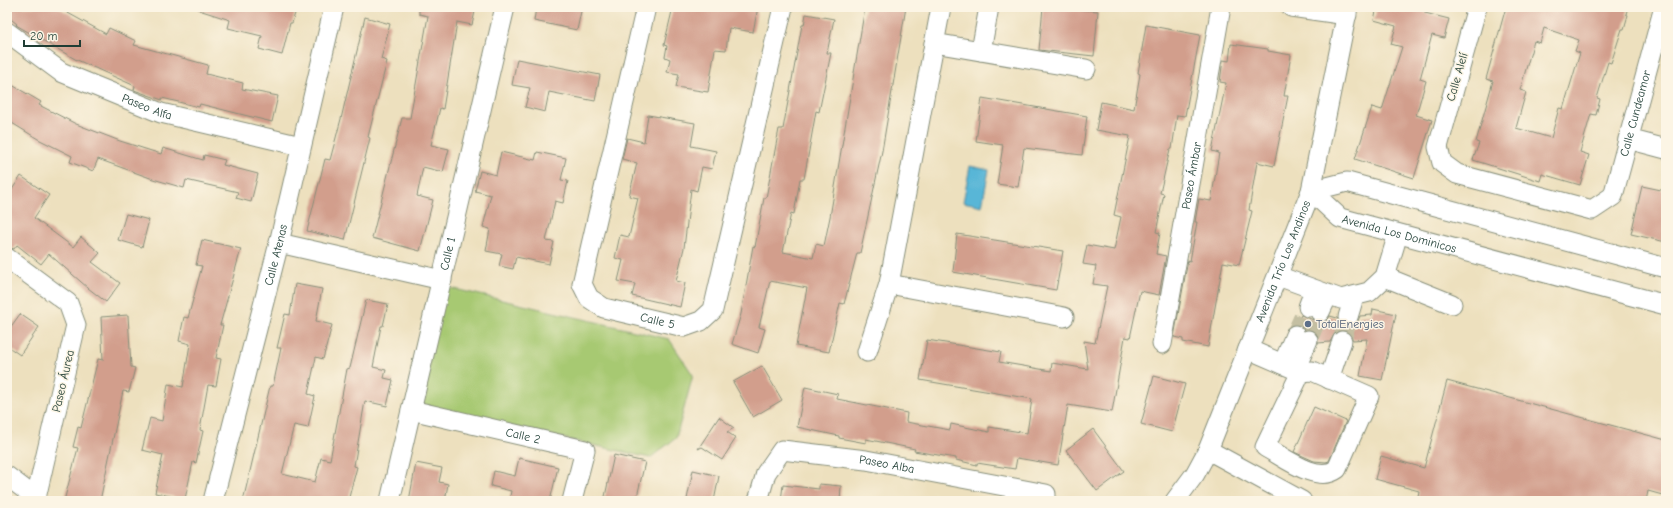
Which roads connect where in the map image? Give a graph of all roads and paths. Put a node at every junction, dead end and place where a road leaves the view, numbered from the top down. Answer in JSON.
{"nodes":[{"id":1,"x":334,"y":7,"type":"edge"},
{"id":2,"x":505,"y":7,"type":"edge"},
{"id":3,"x":646,"y":7,"type":"edge"},
{"id":4,"x":783,"y":7,"type":"edge"},
{"id":5,"x":941,"y":7,"type":"edge"},
{"id":6,"x":989,"y":7,"type":"edge"},
{"id":7,"x":1221,"y":7,"type":"edge"},
{"id":8,"x":1291,"y":7,"type":"edge"},
{"id":9,"x":1477,"y":7,"type":"edge"},
{"id":10,"x":1664,"y":7,"type":"edge"},
{"id":11,"x":1347,"y":11,"type":"edge"},
{"id":12,"x":7,"y":32,"type":"edge"},
{"id":13,"x":934,"y":43,"type":"junction"},
{"id":14,"x":981,"y":51,"type":"junction"},
{"id":15,"x":1086,"y":69,"type":"dead end"},
{"id":16,"x":1628,"y":139,"type":"junction"},
{"id":17,"x":301,"y":146,"type":"junction"},
{"id":18,"x":1666,"y":149,"type":"edge"},
{"id":19,"x":1311,"y":191,"type":"junction"},
{"id":20,"x":1613,"y":196,"type":"joint"},
{"id":21,"x":1398,"y":234,"type":"junction"},
{"id":22,"x":279,"y":243,"type":"junction"},
{"id":23,"x":7,"y":258,"type":"edge"},
{"id":24,"x":1666,"y":268,"type":"edge"},
{"id":25,"x":1278,"y":276,"type":"junction"},
{"id":26,"x":1385,"y":277,"type":"junction"},
{"id":27,"x":442,"y":280,"type":"junction"},
{"id":28,"x":889,"y":284,"type":"junction"},
{"id":29,"x":1354,"y":297,"type":"junction"},
{"id":30,"x":1452,"y":304,"type":"dead end"},
{"id":31,"x":1666,"y":305,"type":"edge"},
{"id":32,"x":1064,"y":317,"type":"dead end"},
{"id":33,"x":1348,"y":317,"type":"tunnel mouth"},
{"id":34,"x":1302,"y":338,"type":"tunnel mouth"},
{"id":35,"x":1342,"y":341,"type":"tunnel mouth"},
{"id":36,"x":1162,"y":344,"type":"dead end"},
{"id":37,"x":1248,"y":349,"type":"junction"},
{"id":38,"x":868,"y":352,"type":"dead end"},
{"id":39,"x":1293,"y":369,"type":"junction"},
{"id":40,"x":1330,"y":378,"type":"junction"},
{"id":41,"x":411,"y":410,"type":"junction"},
{"id":42,"x":1208,"y":450,"type":"junction"},
{"id":43,"x":7,"y":476,"type":"edge"},
{"id":44,"x":1044,"y":498,"type":"edge"},
{"id":45,"x":213,"y":501,"type":"edge"},
{"id":46,"x":390,"y":501,"type":"edge"},
{"id":47,"x":572,"y":501,"type":"edge"},
{"id":48,"x":758,"y":501,"type":"edge"},
{"id":49,"x":1175,"y":501,"type":"edge"},
{"id":50,"x":1302,"y":501,"type":"edge"}],
"edges":[{"from":1,"to":17,"type":"street","name":"Calle Atenas"},
{"from":2,"to":27,"type":"street","name":"Calle 1"},
{"from":3,"to":4,"type":"street","name":"Calle 5"},
{"from":5,"to":13,"type":"street"},
{"from":6,"to":14,"type":"street"},
{"from":7,"to":36,"type":"street","name":"Paseo Ámbar"},
{"from":8,"to":11,"type":"street"},
{"from":9,"to":20,"type":"street","name":"Calle Alelí"},
{"from":10,"to":16,"type":"street","name":"Calle Cundeamor"},
{"from":11,"to":19,"type":"street","name":"Avenida Trío Los Andinos"},
{"from":12,"to":17,"type":"street","name":"Paseo Alfa"},
{"from":13,"to":14,"type":"street"},
{"from":13,"to":28,"type":"street"},
{"from":14,"to":15,"type":"street"},
{"from":16,"to":18,"type":"street"},
{"from":16,"to":20,"type":"street","name":"Calle Cundeamor"},
{"from":17,"to":22,"type":"street","name":"Calle Atenas"},
{"from":19,"to":21,"type":"street","name":"Avenida Los Dominicos"},
{"from":19,"to":24,"type":"street"},
{"from":19,"to":25,"type":"street","name":"Avenida Trío Los Andinos"},
{"from":21,"to":26,"type":"street"},
{"from":21,"to":31,"type":"street","name":"Avenida Los Dominicos"},
{"from":22,"to":27,"type":"street"},
{"from":22,"to":45,"type":"street","name":"Calle Atenas"},
{"from":23,"to":43,"type":"street","name":"Paseo Áurea"},
{"from":25,"to":29,"type":"street"},
{"from":25,"to":37,"type":"street","name":"Avenida Trío Los Andinos"},
{"from":26,"to":29,"type":"street"},
{"from":26,"to":30,"type":"street"},
{"from":27,"to":41,"type":"street","name":"Calle 1"},
{"from":28,"to":32,"type":"street"},
{"from":28,"to":38,"type":"street"},
{"from":29,"to":33,"type":"street"},
{"from":34,"to":39,"type":"street"},
{"from":35,"to":40,"type":"street"},
{"from":37,"to":39,"type":"street"},
{"from":37,"to":42,"type":"street","name":"Avenida Trío Los Andinos"},
{"from":39,"to":40,"type":"street"},
{"from":39,"to":40,"type":"street"},
{"from":41,"to":46,"type":"street","name":"Calle 1"},
{"from":41,"to":47,"type":"street","name":"Calle 2"},
{"from":42,"to":49,"type":"street","name":"Avenida Trío Los Andinos"},
{"from":42,"to":50,"type":"street"},
{"from":44,"to":48,"type":"street","name":"Paseo Alba"}]}
